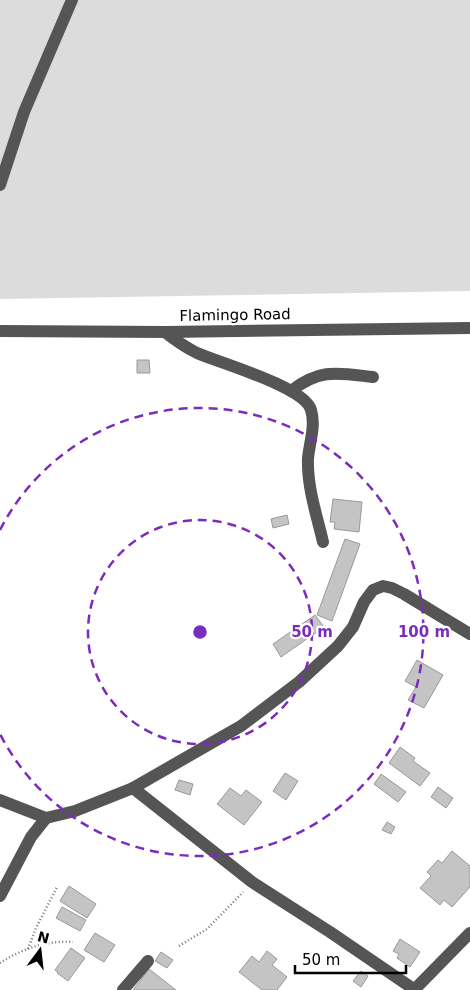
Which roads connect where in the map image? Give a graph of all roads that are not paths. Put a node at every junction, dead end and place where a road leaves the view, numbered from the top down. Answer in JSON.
{"nodes":[{"id":1,"x":72,"y":0,"type":"edge"},
{"id":2,"x":0,"y":185,"type":"edge"},
{"id":3,"x":470,"y":328,"type":"edge"},
{"id":4,"x":0,"y":331,"type":"edge"},
{"id":5,"x":164,"y":332,"type":"junction"},
{"id":6,"x":373,"y":377,"type":"dead end"},
{"id":7,"x":290,"y":391,"type":"junction"},
{"id":8,"x":323,"y":542,"type":"dead end"},
{"id":9,"x":468,"y":630,"type":"edge"},
{"id":10,"x":134,"y":788,"type":"junction"},
{"id":11,"x":0,"y":800,"type":"edge"},
{"id":12,"x":46,"y":818,"type":"junction"},
{"id":13,"x":0,"y":896,"type":"edge"},
{"id":14,"x":470,"y":933,"type":"edge"},
{"id":15,"x":148,"y":960,"type":"dead end"},
{"id":16,"x":123,"y":990,"type":"edge"},
{"id":17,"x":414,"y":990,"type":"edge"}],
"edges":[{"from":1,"to":2,"type":"street"},
{"from":3,"to":5,"type":"street","name":"Flamingo Road"},
{"from":4,"to":5,"type":"street","name":"Flamingo Road"},
{"from":5,"to":7,"type":"street"},
{"from":6,"to":7,"type":"street"},
{"from":7,"to":8,"type":"street"},
{"from":9,"to":10,"type":"street"},
{"from":10,"to":12,"type":"street"},
{"from":10,"to":17,"type":"street"},
{"from":11,"to":12,"type":"street"},
{"from":12,"to":13,"type":"street"},
{"from":14,"to":17,"type":"street"},
{"from":15,"to":16,"type":"street"}]}
